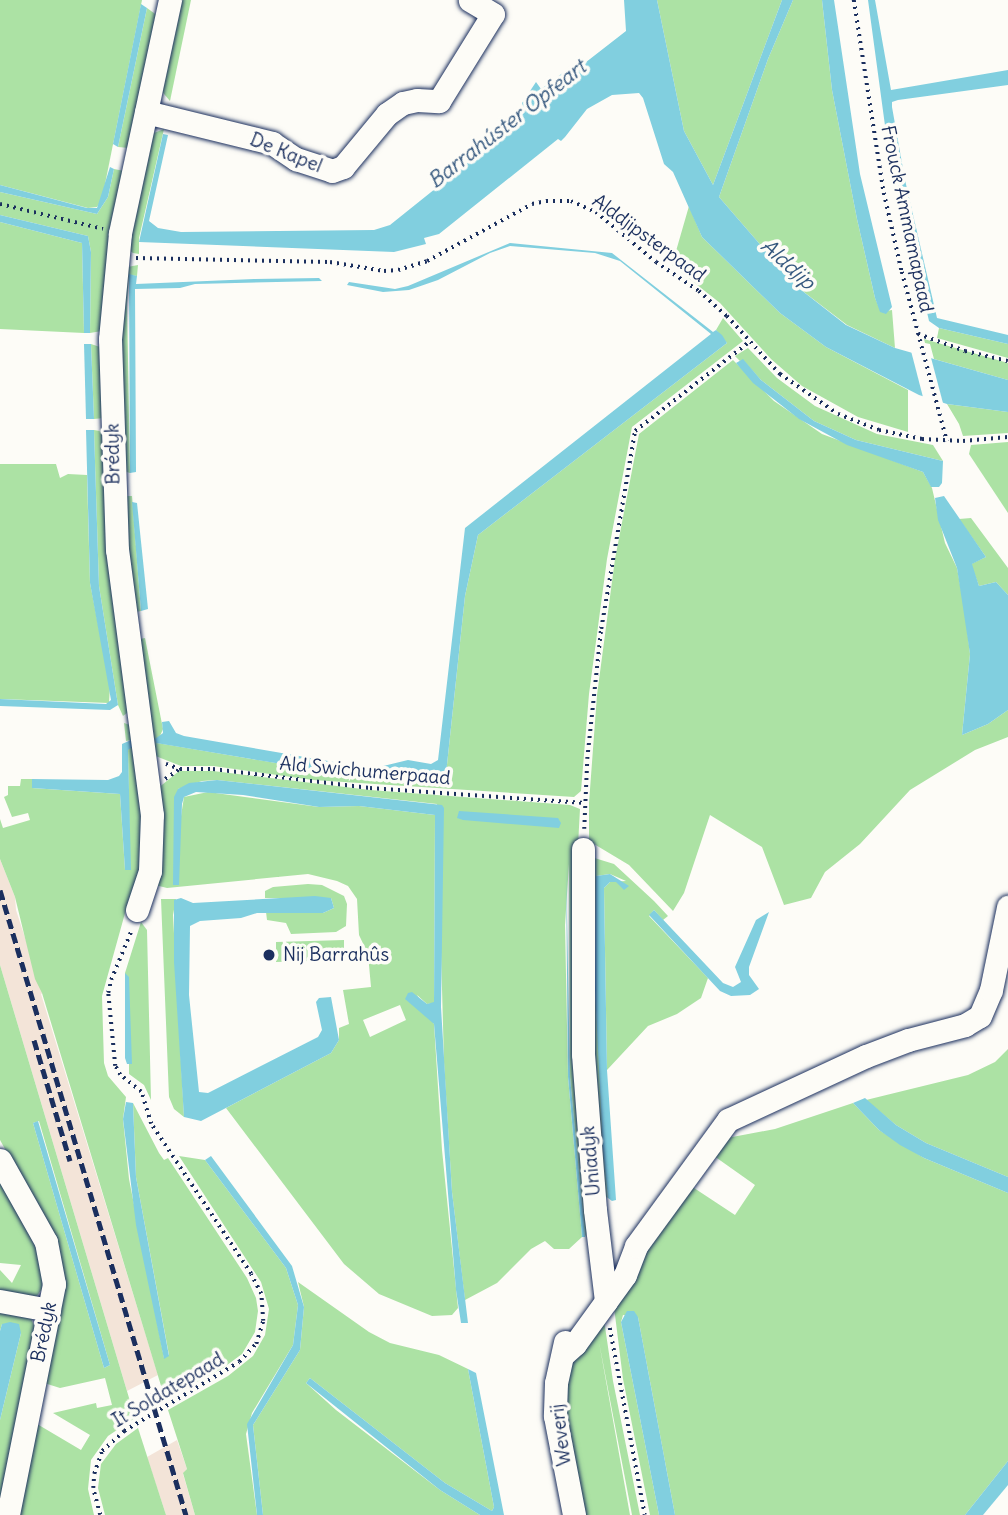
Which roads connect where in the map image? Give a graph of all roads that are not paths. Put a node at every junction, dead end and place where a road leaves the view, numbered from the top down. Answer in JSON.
{"nodes":[{"id":1,"x":170,"y":0,"type":"edge"},
{"id":2,"x":470,"y":0,"type":"edge"},
{"id":3,"x":146,"y":112,"type":"junction"},
{"id":4,"x":583,"y":849,"type":"road end"},
{"id":5,"x":1008,"y":907,"type":"edge"},
{"id":6,"x":136,"y":910,"type":"road end"},
{"id":7,"x":0,"y":1160,"type":"edge"},
{"id":8,"x":604,"y":1290,"type":"junction"},
{"id":9,"x":0,"y":1301,"type":"edge"},
{"id":10,"x":50,"y":1310,"type":"junction"},
{"id":11,"x":8,"y":1515,"type":"edge"},
{"id":12,"x":574,"y":1515,"type":"edge"}],
"edges":[{"from":1,"to":3,"type":"street","name":"Brédyk"},
{"from":2,"to":3,"type":"street","name":"De Kapel"},
{"from":3,"to":6,"type":"street","name":"Brédyk"},
{"from":4,"to":8,"type":"street","name":"Uniadyk"},
{"from":5,"to":8,"type":"street","name":"Weverij"},
{"from":7,"to":10,"type":"street","name":"Brédyk"},
{"from":8,"to":12,"type":"street","name":"Weverij"},
{"from":9,"to":10,"type":"street"},
{"from":10,"to":11,"type":"street","name":"Brédyk"}]}
